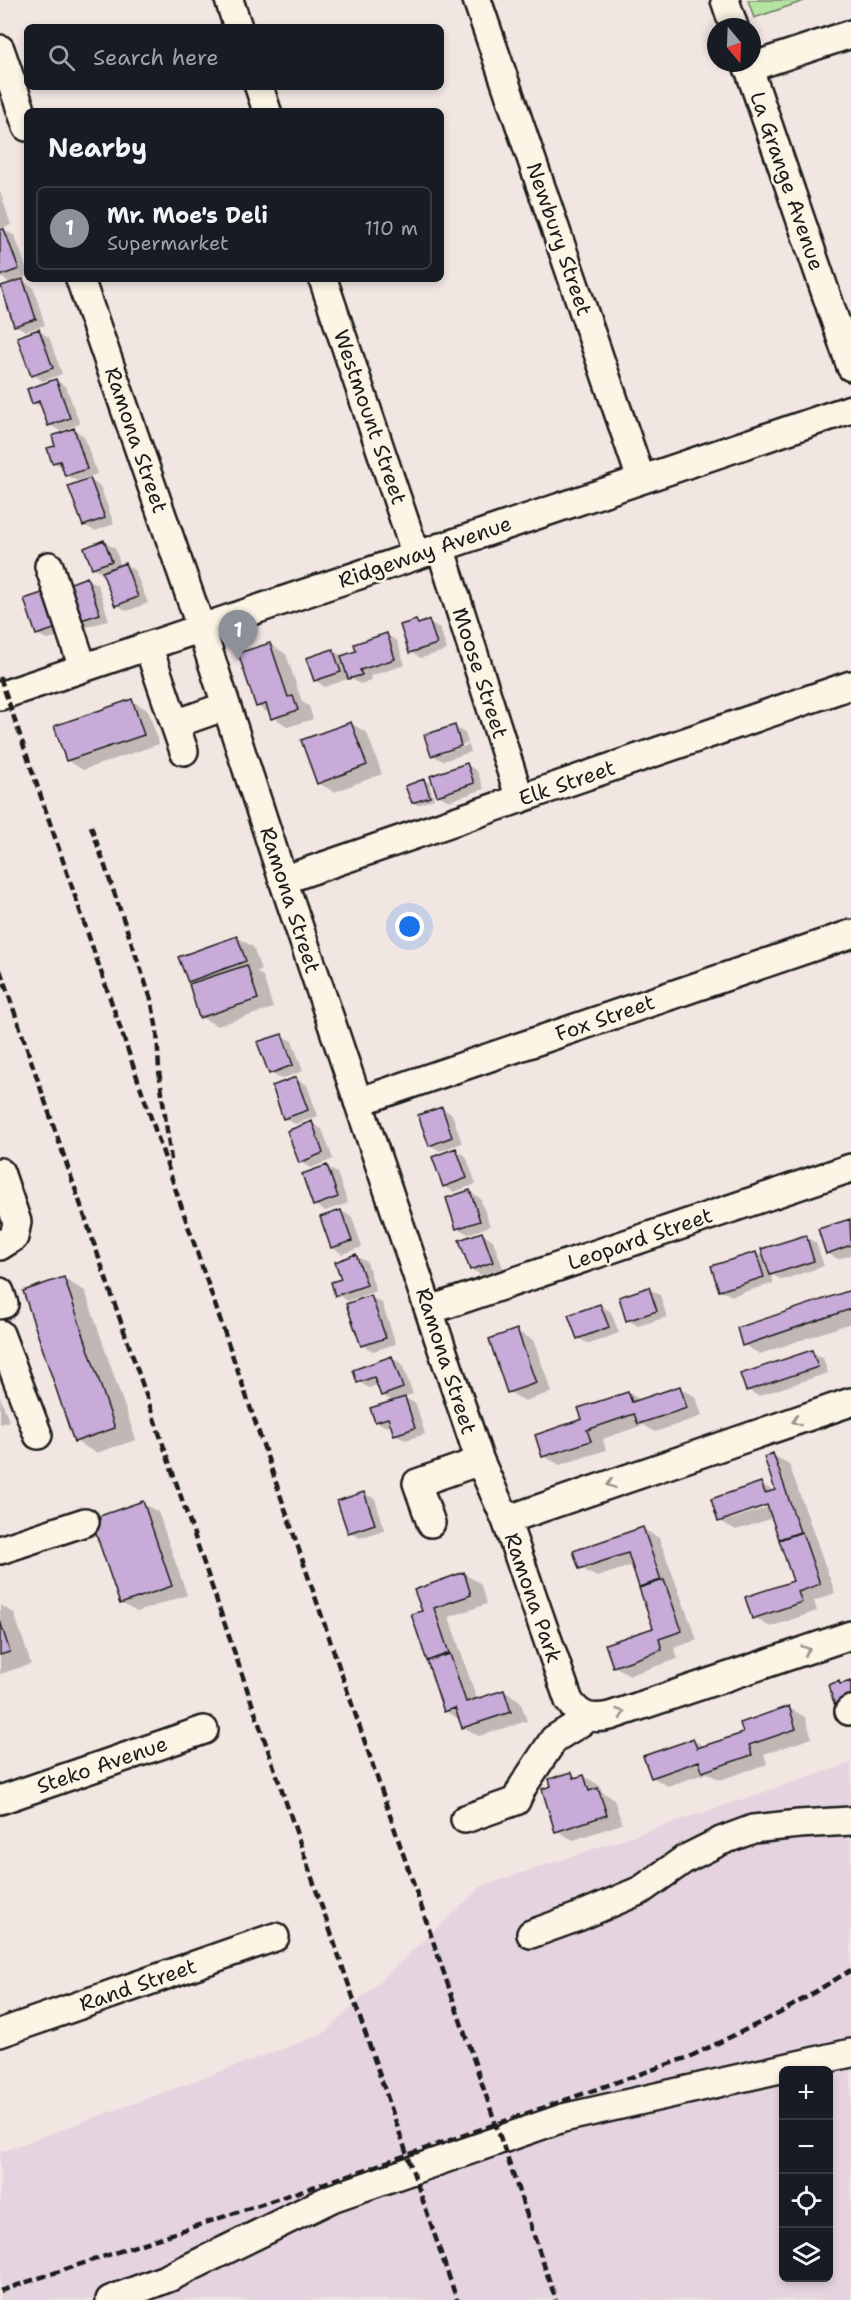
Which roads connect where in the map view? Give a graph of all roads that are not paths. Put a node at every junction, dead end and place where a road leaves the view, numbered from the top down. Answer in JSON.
{"nodes":[{"id":1,"x":229,"y":0,"type":"edge"},
{"id":2,"x":477,"y":0,"type":"edge"},
{"id":3,"x":725,"y":0,"type":"edge"},
{"id":4,"x":731,"y":18,"type":"edge"},
{"id":5,"x":237,"y":24,"type":"edge"},
{"id":6,"x":851,"y":34,"type":"edge"},
{"id":7,"x":0,"y":49,"type":"edge"},
{"id":8,"x":761,"y":61,"type":"edge"},
{"id":9,"x":750,"y":72,"type":"edge"},
{"id":10,"x":260,"y":90,"type":"edge"},
{"id":11,"x":266,"y":108,"type":"edge"},
{"id":12,"x":24,"y":118,"type":"edge"},
{"id":13,"x":81,"y":282,"type":"edge"},
{"id":14,"x":324,"y":282,"type":"edge"},
{"id":15,"x":851,"y":367,"type":"edge"},
{"id":16,"x":851,"y":409,"type":"edge"},
{"id":17,"x":641,"y":479,"type":"junction"},
{"id":18,"x":428,"y":551,"type":"junction"},
{"id":19,"x":49,"y":566,"type":"dead end"},
{"id":20,"x":201,"y":628,"type":"junction"},
{"id":21,"x":148,"y":646,"type":"junction"},
{"id":22,"x":83,"y":668,"type":"junction"},
{"id":23,"x":851,"y":685,"type":"edge"},
{"id":24,"x":0,"y":696,"type":"edge"},
{"id":25,"x":226,"y":706,"type":"junction"},
{"id":26,"x":174,"y":724,"type":"junction"},
{"id":27,"x":184,"y":751,"type":"dead end"},
{"id":28,"x":520,"y":799,"type":"junction"},
{"id":29,"x":283,"y":880,"type":"junction"},
{"id":30,"x":851,"y":934,"type":"edge"},
{"id":31,"x":358,"y":1102,"type":"junction"},
{"id":32,"x":851,"y":1167,"type":"edge"},
{"id":33,"x":0,"y":1172,"type":"edge"},
{"id":34,"x":7,"y":1241,"type":"edge"},
{"id":35,"x":0,"y":1292,"type":"edge"},
{"id":36,"x":0,"y":1305,"type":"edge"},
{"id":37,"x":430,"y":1310,"type":"junction"},
{"id":38,"x":0,"y":1334,"type":"edge"},
{"id":39,"x":851,"y":1402,"type":"edge"},
{"id":40,"x":38,"y":1435,"type":"dead end"},
{"id":41,"x":480,"y":1461,"type":"junction"},
{"id":42,"x":506,"y":1520,"type":"junction"},
{"id":43,"x":85,"y":1522,"type":"dead end"},
{"id":44,"x":431,"y":1523,"type":"dead end"},
{"id":45,"x":0,"y":1550,"type":"edge"},
{"id":46,"x":851,"y":1635,"type":"edge"},
{"id":47,"x":588,"y":1718,"type":"junction"},
{"id":48,"x":204,"y":1730,"type":"dead end"},
{"id":49,"x":0,"y":1800,"type":"edge"},
{"id":50,"x":465,"y":1819,"type":"dead end"},
{"id":51,"x":851,"y":1821,"type":"edge"},
{"id":52,"x":531,"y":1934,"type":"dead end"},
{"id":53,"x":275,"y":1937,"type":"dead end"},
{"id":54,"x":0,"y":2033,"type":"edge"},
{"id":55,"x":851,"y":2053,"type":"edge"},
{"id":56,"x":110,"y":2300,"type":"edge"}],
"edges":[{"from":1,"to":5,"type":"street"},
{"from":2,"to":17,"type":"street","name":"Newbury Street"},
{"from":3,"to":4,"type":"street"},
{"from":6,"to":8,"type":"street"},
{"from":7,"to":12,"type":"street"},
{"from":9,"to":15,"type":"street","name":"La Grange Avenue"},
{"from":10,"to":11,"type":"street"},
{"from":13,"to":20,"type":"street","name":"Ramona Street"},
{"from":14,"to":18,"type":"street","name":"Westmount Street"},
{"from":16,"to":17,"type":"street","name":"Ridgeway Avenue"},
{"from":17,"to":18,"type":"street","name":"Ridgeway Avenue"},
{"from":18,"to":20,"type":"street","name":"Ridgeway Avenue"},
{"from":18,"to":28,"type":"street","name":"Moose Street"},
{"from":19,"to":22,"type":"street"},
{"from":20,"to":21,"type":"street","name":"Ridgeway Avenue"},
{"from":20,"to":25,"type":"street","name":"Ramona Street"},
{"from":21,"to":22,"type":"street","name":"Ridgeway Avenue"},
{"from":21,"to":26,"type":"street"},
{"from":22,"to":24,"type":"street","name":"Ridgeway Avenue"},
{"from":23,"to":28,"type":"street","name":"Elk Street"},
{"from":25,"to":26,"type":"street"},
{"from":25,"to":29,"type":"street","name":"Ramona Street"},
{"from":26,"to":27,"type":"street"},
{"from":28,"to":29,"type":"street","name":"Elk Street"},
{"from":29,"to":31,"type":"street","name":"Ramona Street"},
{"from":30,"to":31,"type":"street","name":"Fox Street"},
{"from":31,"to":37,"type":"street","name":"Ramona Street"},
{"from":32,"to":37,"type":"street","name":"Leopard Street"},
{"from":33,"to":34,"type":"street"},
{"from":35,"to":36,"type":"street"},
{"from":37,"to":41,"type":"street","name":"Ramona Street"},
{"from":38,"to":40,"type":"street"},
{"from":39,"to":42,"type":"street","name":"Ramona Park","one_way":true},
{"from":41,"to":42,"type":"street","name":"Ramona Street"},
{"from":41,"to":44,"type":"street"},
{"from":42,"to":47,"type":"street","name":"Ramona Park"},
{"from":43,"to":45,"type":"street"},
{"from":47,"to":46,"type":"street","one_way":true},
{"from":47,"to":50,"type":"street"},
{"from":48,"to":49,"type":"street","name":"Steko Avenue"},
{"from":51,"to":52,"type":"street"},
{"from":53,"to":54,"type":"street","name":"Rand Street"},
{"from":55,"to":56,"type":"street"}]}
